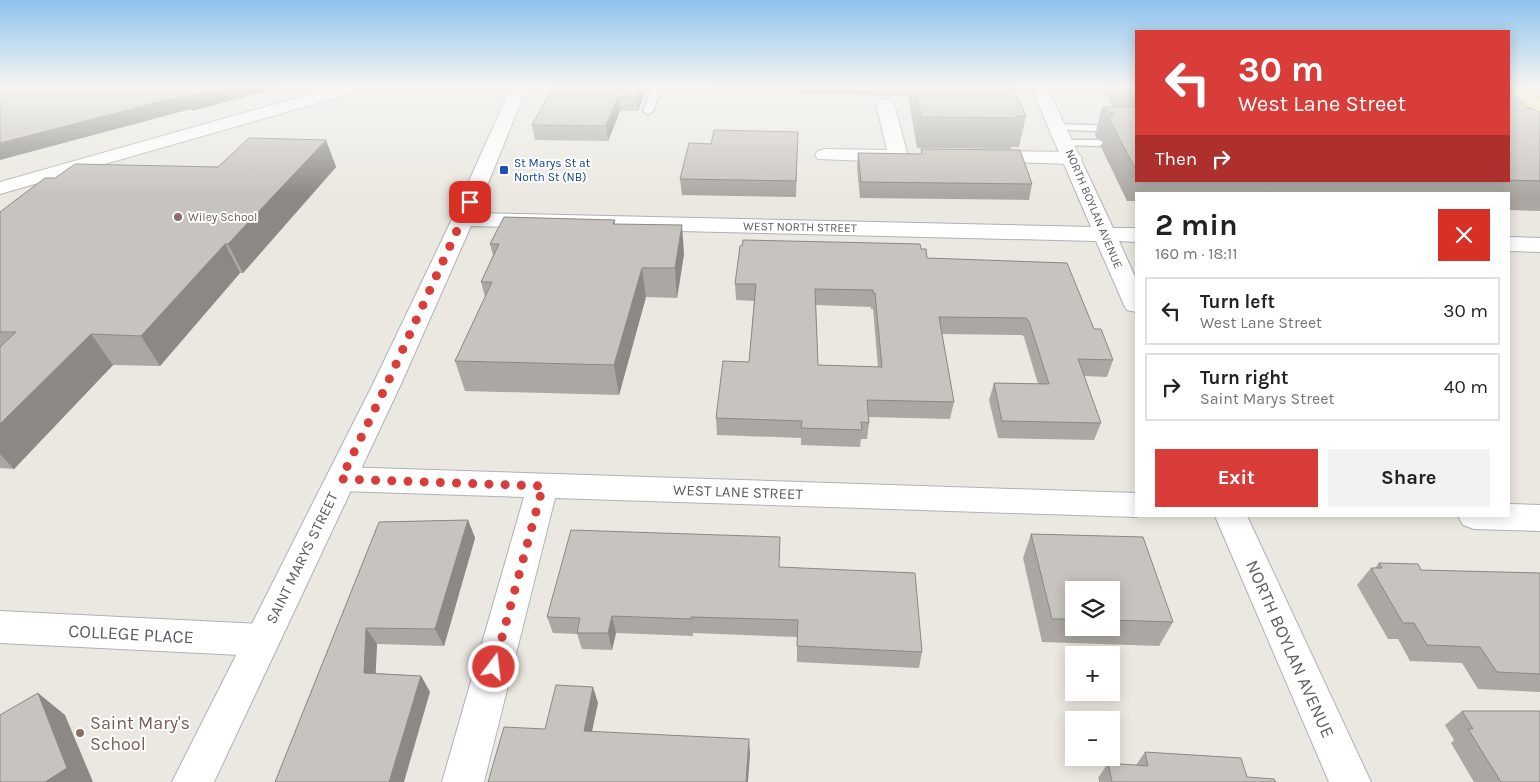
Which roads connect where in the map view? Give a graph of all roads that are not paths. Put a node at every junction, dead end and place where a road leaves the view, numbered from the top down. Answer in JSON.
{"nodes":[{"id":1,"x":226,"y":123,"type":"edge"},
{"id":2,"x":504,"y":123,"type":"edge"},
{"id":3,"x":893,"y":123,"type":"edge"},
{"id":4,"x":1056,"y":123,"type":"edge"},
{"id":5,"x":1135,"y":130,"type":"edge"},
{"id":6,"x":1065,"y":143,"type":"junction"},
{"id":7,"x":1099,"y":144,"type":"dead end"},
{"id":8,"x":825,"y":155,"type":"dead end"},
{"id":9,"x":964,"y":157,"type":"edge"},
{"id":10,"x":0,"y":188,"type":"edge"},
{"id":11,"x":463,"y":219,"type":"junction"},
{"id":12,"x":1105,"y":234,"type":"junction"},
{"id":13,"x":1135,"y":235,"type":"edge"},
{"id":14,"x":1510,"y":244,"type":"edge"},
{"id":15,"x":1540,"y":245,"type":"edge"},
{"id":16,"x":1135,"y":303,"type":"edge"},
{"id":17,"x":341,"y":479,"type":"junction"},
{"id":18,"x":543,"y":486,"type":"junction"},
{"id":19,"x":1135,"y":505,"type":"edge"},
{"id":20,"x":1231,"y":517,"type":"edge"},
{"id":21,"x":1507,"y":517,"type":"edge"},
{"id":22,"x":1540,"y":518,"type":"edge"},
{"id":23,"x":0,"y":627,"type":"edge"},
{"id":24,"x":262,"y":640,"type":"junction"},
{"id":25,"x":193,"y":782,"type":"edge"},
{"id":26,"x":463,"y":782,"type":"edge"},
{"id":27,"x":1350,"y":782,"type":"edge"}],
"edges":[{"from":1,"to":10,"type":"street"},
{"from":2,"to":11,"type":"street","name":"SAINT MARYS STREET"},
{"from":3,"to":8,"type":"street"},
{"from":4,"to":6,"type":"street","name":"NORTH BOYLAN AVENUE"},
{"from":5,"to":6,"type":"lane"},
{"from":6,"to":7,"type":"lane"},
{"from":6,"to":9,"type":"street"},
{"from":6,"to":12,"type":"street","name":"NORTH BOYLAN AVENUE"},
{"from":11,"to":12,"type":"street","name":"WEST NORTH STREET"},
{"from":11,"to":17,"type":"street","name":"SAINT MARYS STREET"},
{"from":12,"to":13,"type":"street","name":"WEST NORTH STREET"},
{"from":12,"to":16,"type":"street","name":"NORTH BOYLAN AVENUE"},
{"from":14,"to":15,"type":"street"},
{"from":17,"to":18,"type":"street","name":"WEST LANE STREET"},
{"from":17,"to":24,"type":"street","name":"SAINT MARYS STREET"},
{"from":18,"to":19,"type":"street","name":"WEST LANE STREET"},
{"from":18,"to":26,"type":"street"},
{"from":20,"to":27,"type":"street","name":"NORTH BOYLAN AVENUE"},
{"from":21,"to":22,"type":"street"},
{"from":23,"to":24,"type":"street","name":"COLLEGE PLACE"},
{"from":24,"to":25,"type":"street","name":"SAINT MARYS STREET"}]}
